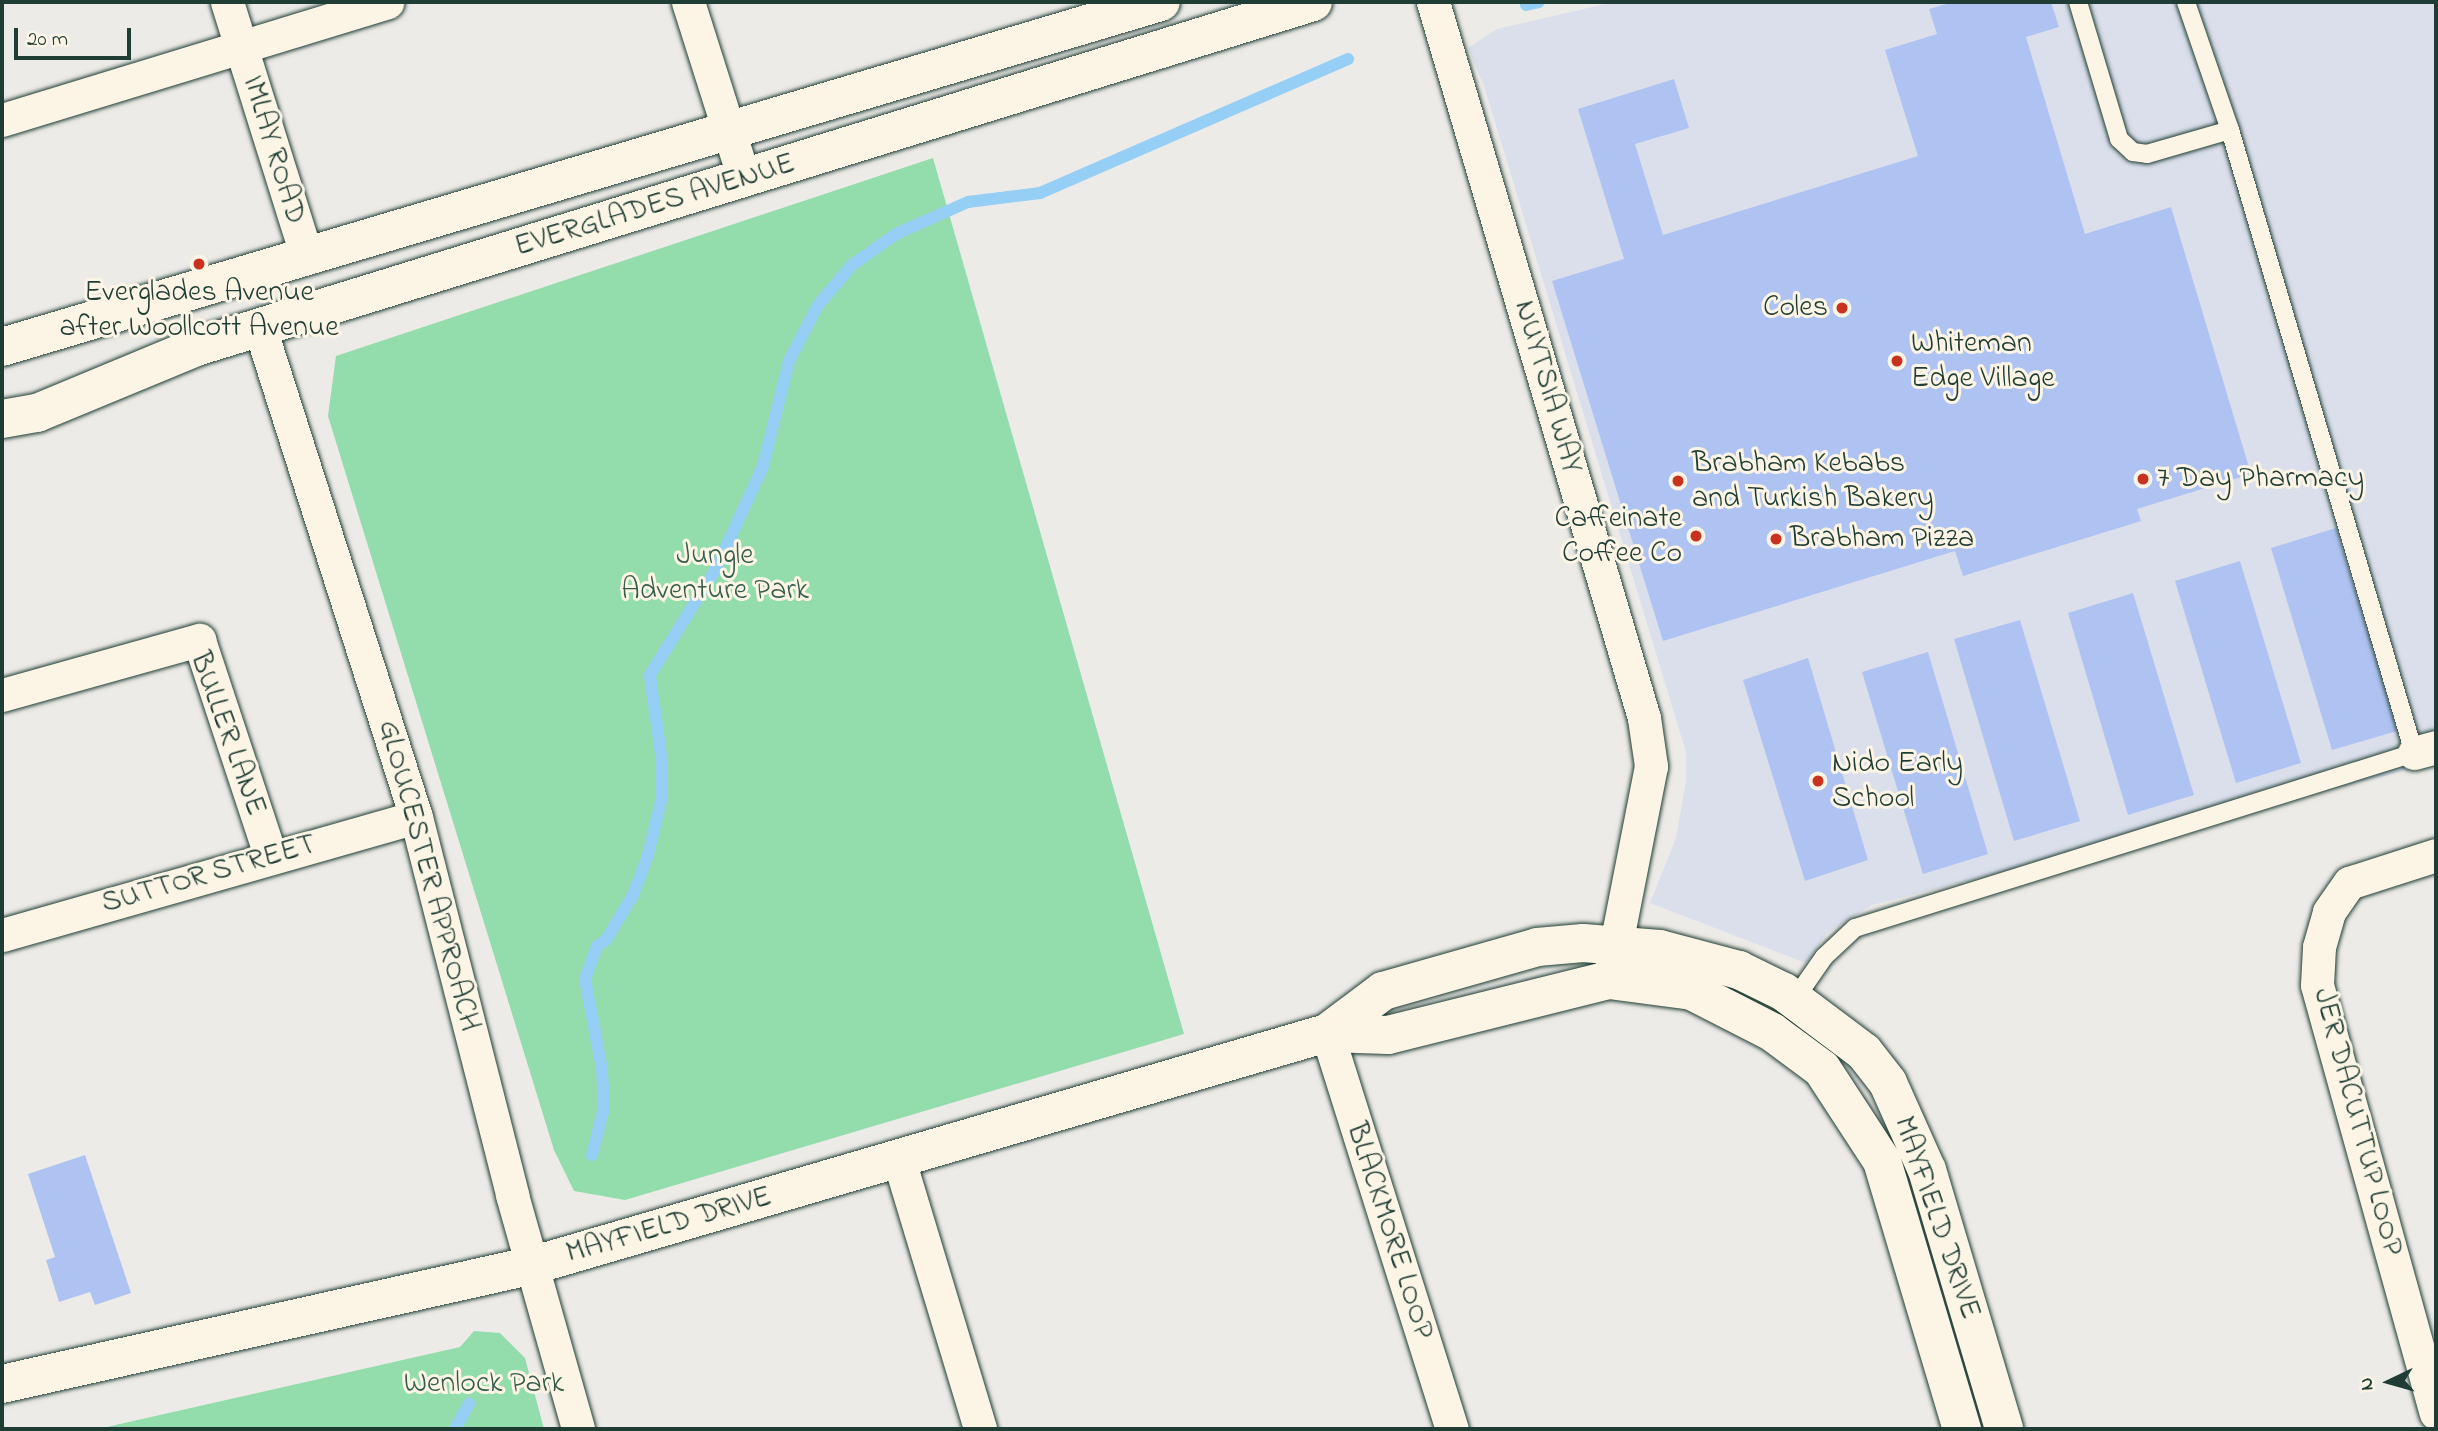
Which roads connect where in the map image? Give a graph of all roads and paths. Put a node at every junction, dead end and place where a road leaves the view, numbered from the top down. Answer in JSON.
{"nodes":[{"id":1,"x":228,"y":2,"type":"edge"},
{"id":2,"x":387,"y":2,"type":"edge"},
{"id":3,"x":688,"y":2,"type":"edge"},
{"id":4,"x":1312,"y":2,"type":"edge"},
{"id":5,"x":1433,"y":2,"type":"edge"},
{"id":6,"x":2078,"y":2,"type":"edge"},
{"id":7,"x":2186,"y":2,"type":"edge"},
{"id":8,"x":1152,"y":3,"type":"edge"},
{"id":9,"x":240,"y":45,"type":"junction"},
{"id":10,"x":2,"y":120,"type":"edge"},
{"id":11,"x":2230,"y":130,"type":"junction"},
{"id":12,"x":730,"y":133,"type":"junction"},
{"id":13,"x":744,"y":179,"type":"junction"},
{"id":14,"x":307,"y":258,"type":"junction"},
{"id":15,"x":260,"y":328,"type":"junction"},
{"id":16,"x":2,"y":347,"type":"edge"},
{"id":17,"x":2,"y":419,"type":"edge"},
{"id":18,"x":2,"y":695,"type":"edge"},
{"id":19,"x":2425,"y":750,"type":"edge"},
{"id":20,"x":416,"y":817,"type":"junction"},
{"id":21,"x":270,"y":855,"type":"junction"},
{"id":22,"x":2436,"y":855,"type":"edge"},
{"id":23,"x":2,"y":935,"type":"edge"},
{"id":24,"x":1612,"y":963,"type":"junction"},
{"id":25,"x":1794,"y":1000,"type":"junction"},
{"id":26,"x":1772,"y":1031,"type":"junction"},
{"id":27,"x":1326,"y":1033,"type":"junction"},
{"id":28,"x":899,"y":1160,"type":"junction"},
{"id":29,"x":534,"y":1265,"type":"junction"},
{"id":30,"x":2,"y":1384,"type":"edge"},
{"id":31,"x":2436,"y":1413,"type":"edge"},
{"id":32,"x":578,"y":1429,"type":"edge"},
{"id":33,"x":980,"y":1429,"type":"edge"},
{"id":34,"x":1452,"y":1429,"type":"edge"},
{"id":35,"x":1962,"y":1429,"type":"edge"},
{"id":36,"x":2004,"y":1429,"type":"edge"}],
"edges":[{"from":1,"to":9,"type":"street","name":"IMLAY ROAD"},
{"from":2,"to":9,"type":"street"},
{"from":3,"to":12,"type":"street"},
{"from":4,"to":13,"type":"street","name":"EVERGLADES AVENUE"},
{"from":5,"to":24,"type":"street","name":"NUYTSIA WAY"},
{"from":6,"to":11,"type":"lane"},
{"from":7,"to":11,"type":"lane"},
{"from":8,"to":12,"type":"street","name":"EVERGLADES AVENUE"},
{"from":9,"to":10,"type":"street"},
{"from":9,"to":14,"type":"street","name":"IMLAY ROAD"},
{"from":11,"to":19,"type":"lane"},
{"from":12,"to":13,"type":"street"},
{"from":12,"to":14,"type":"street","name":"EVERGLADES AVENUE"},
{"from":13,"to":15,"type":"street","name":"EVERGLADES AVENUE"},
{"from":14,"to":16,"type":"street","name":"EVERGLADES AVENUE"},
{"from":15,"to":17,"type":"street","name":"EVERGLADES AVENUE"},
{"from":15,"to":20,"type":"street","name":"GLOUCESTER APPROACH"},
{"from":18,"to":21,"type":"street","name":"BULLER LANE"},
{"from":19,"to":25,"type":"lane"},
{"from":20,"to":21,"type":"street","name":"SUTTOR STREET"},
{"from":20,"to":29,"type":"street","name":"GLOUCESTER APPROACH"},
{"from":21,"to":23,"type":"street","name":"SUTTOR STREET"},
{"from":22,"to":31,"type":"street","name":"JER DACUTTUP LOOP"},
{"from":24,"to":25,"type":"street","name":"MAYFIELD DRIVE"},
{"from":24,"to":26,"type":"street","name":"MAYFIELD DRIVE"},
{"from":24,"to":27,"type":"street","name":"MAYFIELD DRIVE"},
{"from":25,"to":26,"type":"lane"},
{"from":25,"to":36,"type":"street","name":"MAYFIELD DRIVE"},
{"from":26,"to":35,"type":"street","name":"MAYFIELD DRIVE"},
{"from":27,"to":28,"type":"street","name":"MAYFIELD DRIVE"},
{"from":27,"to":34,"type":"street","name":"BLACKMORE LOOP"},
{"from":28,"to":29,"type":"street","name":"MAYFIELD DRIVE"},
{"from":28,"to":33,"type":"street"},
{"from":29,"to":30,"type":"street","name":"MAYFIELD DRIVE"},
{"from":29,"to":32,"type":"street","name":"GLOUCESTER APPROACH"}]}
